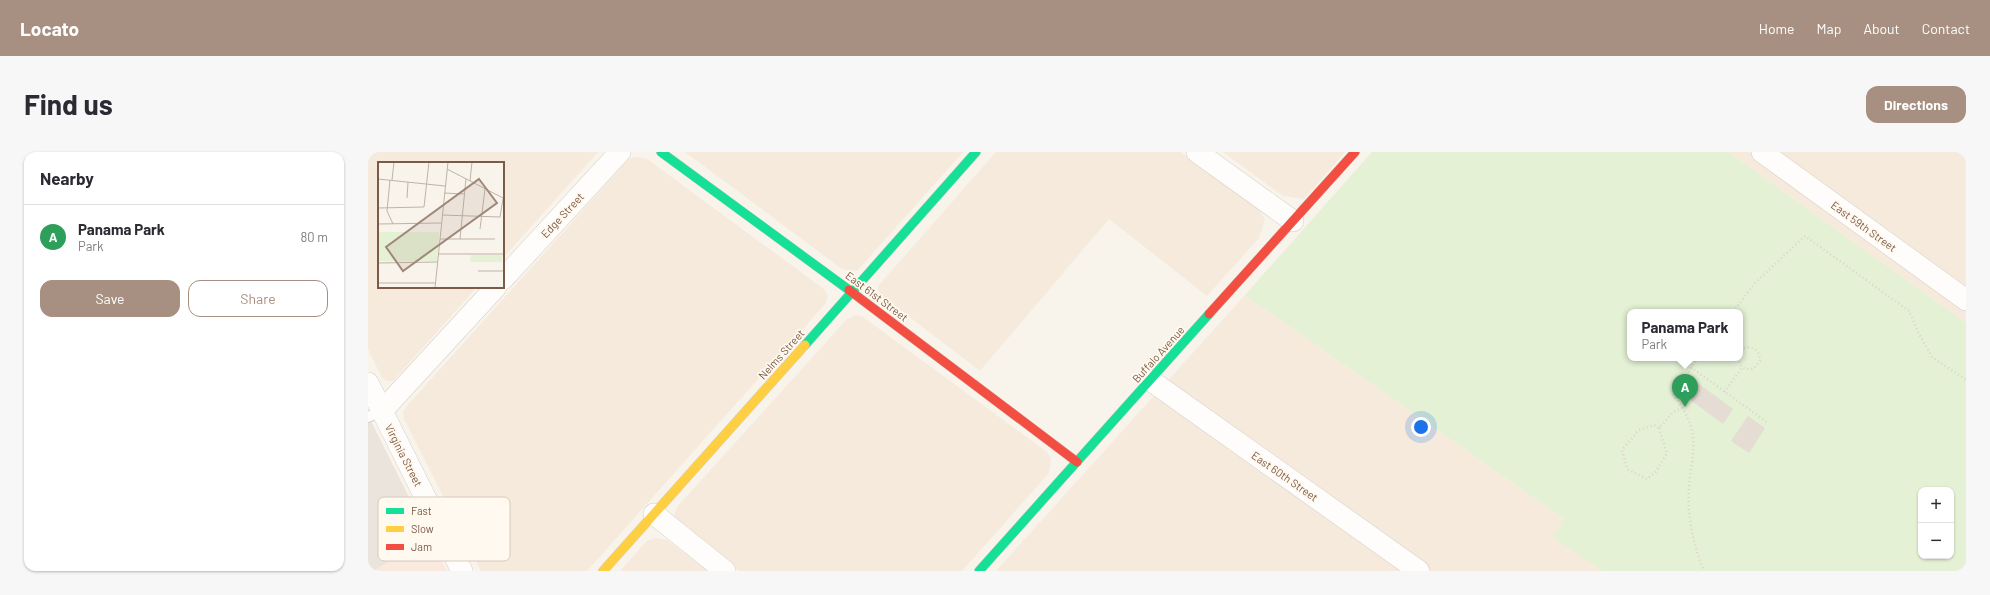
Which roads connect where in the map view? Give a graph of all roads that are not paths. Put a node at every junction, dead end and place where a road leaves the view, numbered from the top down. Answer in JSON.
{"nodes":[{"id":1,"x":620,"y":152,"type":"edge"},
{"id":2,"x":661,"y":152,"type":"edge"},
{"id":3,"x":976,"y":152,"type":"edge"},
{"id":4,"x":1197,"y":152,"type":"edge"},
{"id":5,"x":1354,"y":152,"type":"edge"},
{"id":6,"x":1762,"y":152,"type":"edge"},
{"id":7,"x":1293,"y":221,"type":"junction"},
{"id":8,"x":504,"y":278,"type":"edge"},
{"id":9,"x":495,"y":288,"type":"edge"},
{"id":10,"x":852,"y":292,"type":"junction"},
{"id":11,"x":1966,"y":300,"type":"edge"},
{"id":12,"x":1150,"y":380,"type":"junction"},
{"id":13,"x":368,"y":383,"type":"edge"},
{"id":14,"x":375,"y":414,"type":"edge"},
{"id":15,"x":1077,"y":462,"type":"junction"},
{"id":16,"x":421,"y":497,"type":"edge"},
{"id":17,"x":654,"y":514,"type":"junction"},
{"id":18,"x":456,"y":561,"type":"edge"},
{"id":19,"x":462,"y":571,"type":"edge"},
{"id":20,"x":603,"y":571,"type":"edge"},
{"id":21,"x":725,"y":571,"type":"edge"},
{"id":22,"x":979,"y":571,"type":"edge"},
{"id":23,"x":1419,"y":571,"type":"edge"}],
"edges":[{"from":1,"to":8,"type":"street","name":"Edge Street"},
{"from":2,"to":10,"type":"street","name":"East 61st Street"},
{"from":3,"to":10,"type":"street","name":"Nelms Street"},
{"from":4,"to":7,"type":"street"},
{"from":5,"to":7,"type":"street","name":"Buffalo Avenue"},
{"from":6,"to":11,"type":"street","name":"East 59th Street"},
{"from":7,"to":12,"type":"street","name":"Buffalo Avenue"},
{"from":9,"to":14,"type":"street"},
{"from":10,"to":15,"type":"street","name":"East 61st Street"},
{"from":10,"to":17,"type":"street","name":"Nelms Street"},
{"from":12,"to":15,"type":"street","name":"Buffalo Avenue"},
{"from":12,"to":23,"type":"street","name":"East 60th Street"},
{"from":13,"to":14,"type":"street","name":"Virginia Street"},
{"from":14,"to":16,"type":"street","name":"Virginia Street"},
{"from":15,"to":22,"type":"street","name":"Buffalo Avenue"},
{"from":17,"to":20,"type":"street","name":"Nelms Street"},
{"from":17,"to":21,"type":"street"},
{"from":18,"to":19,"type":"street","name":"Virginia Street"}]}
